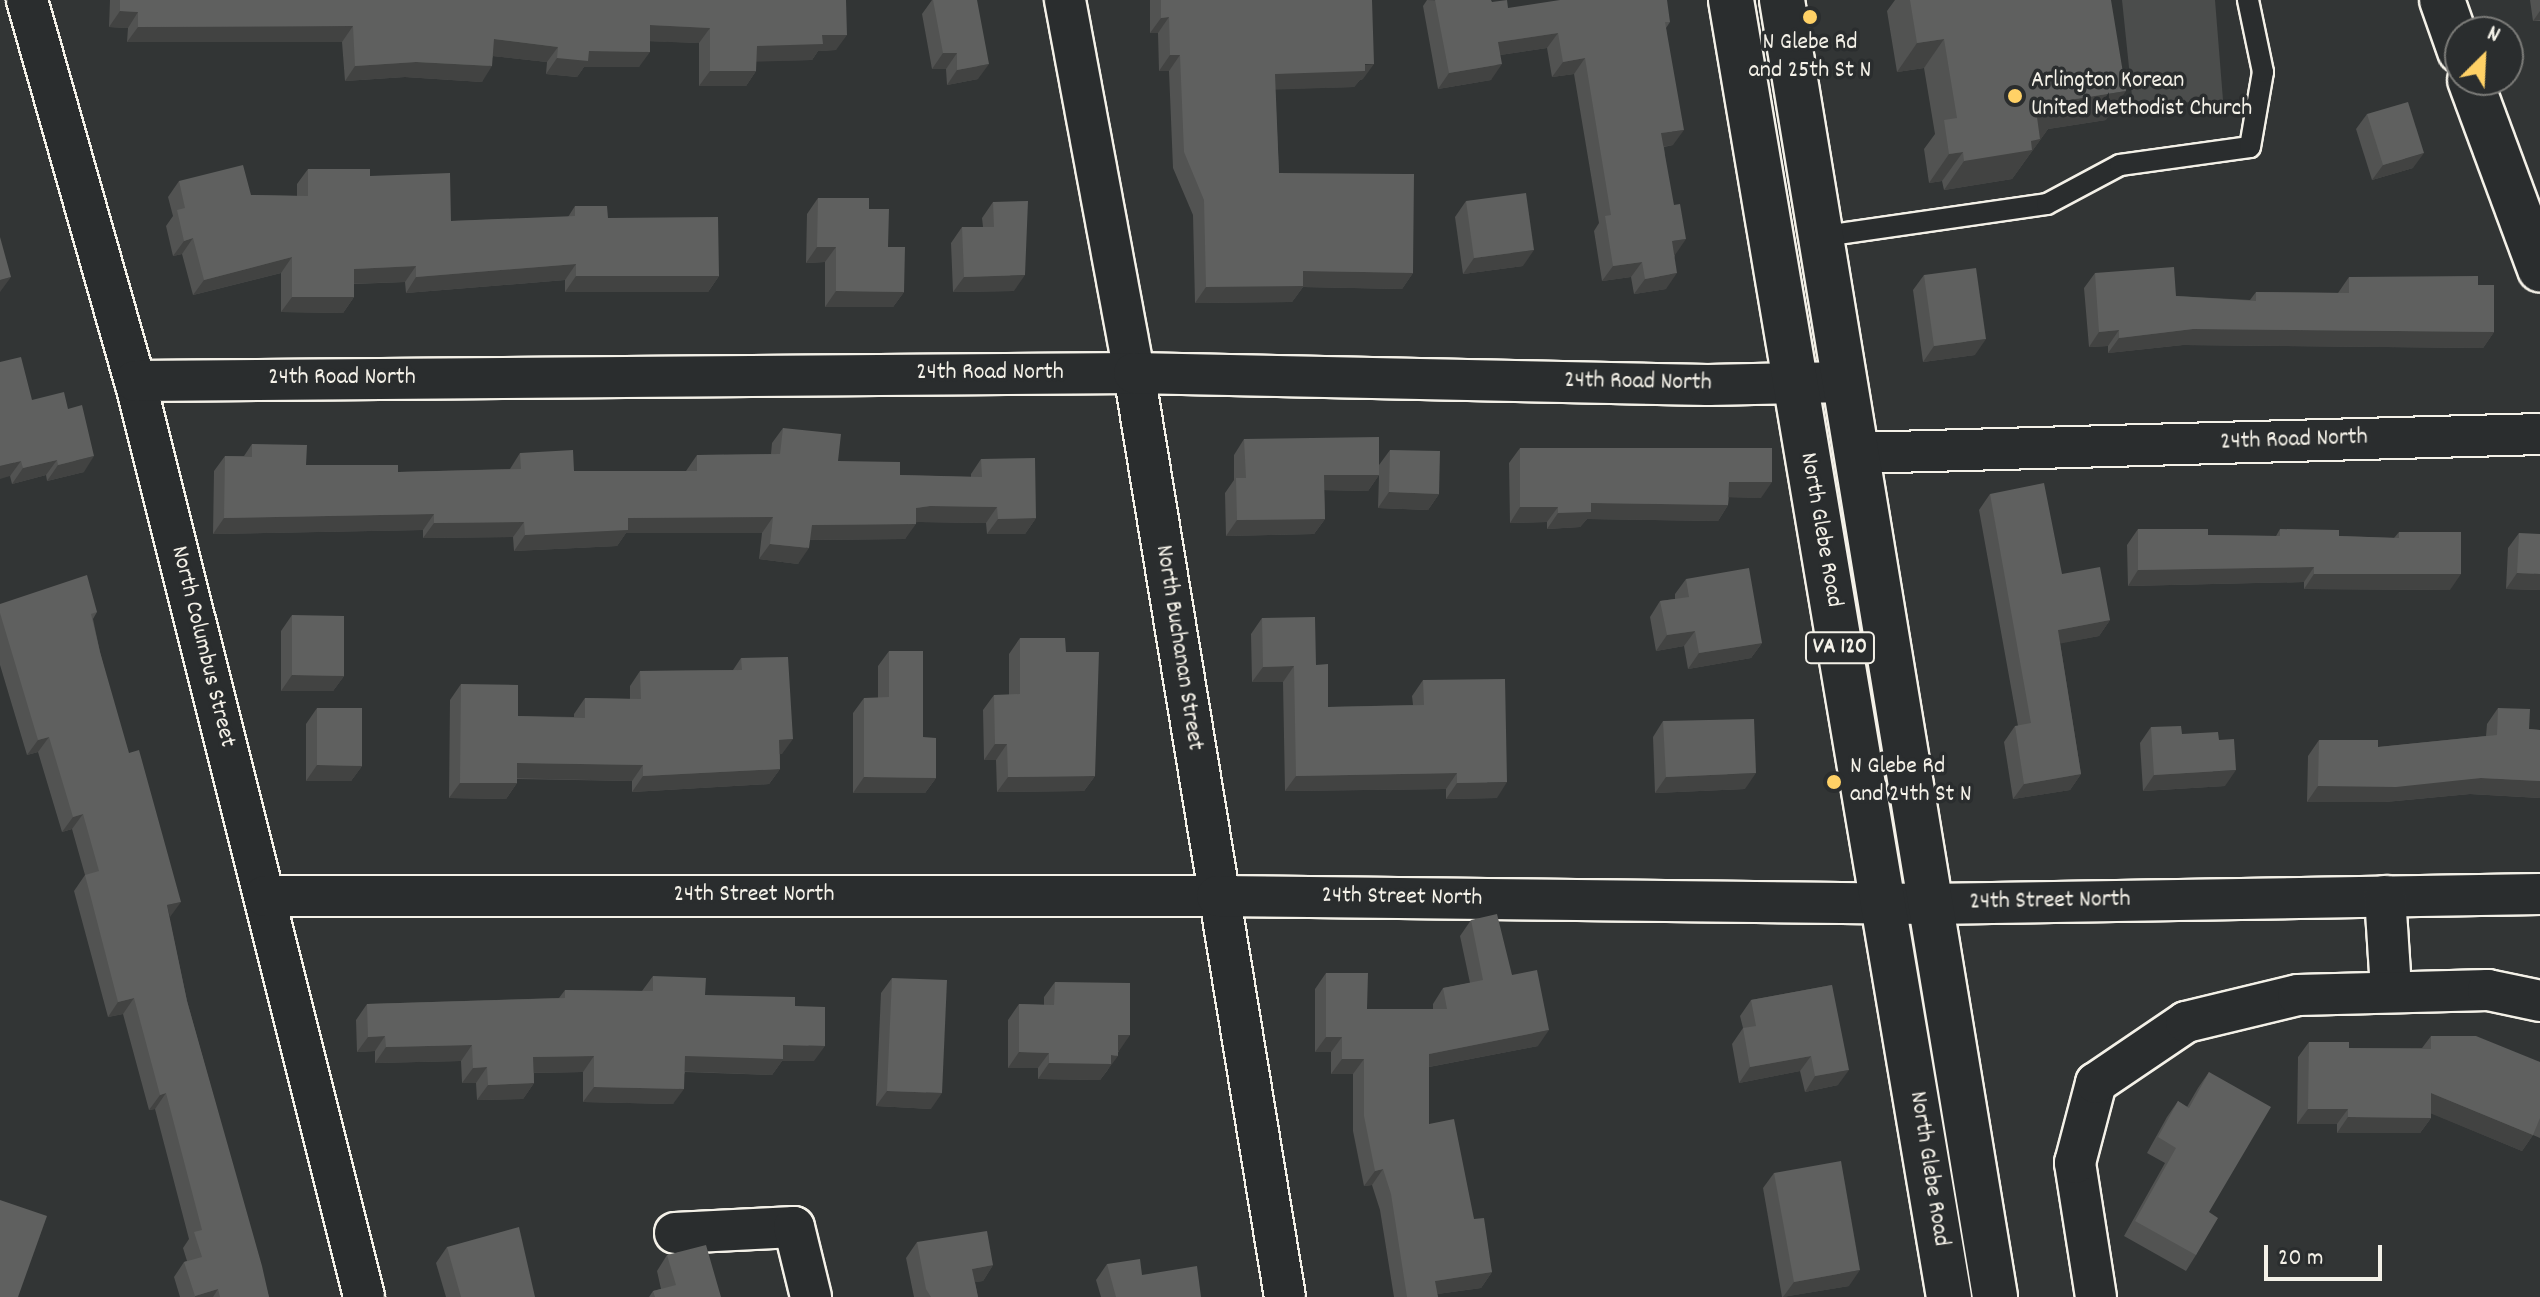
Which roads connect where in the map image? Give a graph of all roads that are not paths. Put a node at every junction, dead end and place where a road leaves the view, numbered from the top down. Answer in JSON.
{"nodes":[{"id":1,"x":27,"y":0,"type":"edge"},
{"id":2,"x":1065,"y":0,"type":"edge"},
{"id":3,"x":1731,"y":0,"type":"edge"},
{"id":4,"x":1782,"y":0,"type":"edge"},
{"id":5,"x":2248,"y":0,"type":"edge"},
{"id":6,"x":2476,"y":96,"type":"edge"},
{"id":7,"x":1818,"y":237,"type":"junction"},
{"id":8,"x":2540,"y":269,"type":"edge"},
{"id":9,"x":1134,"y":373,"type":"junction"},
{"id":10,"x":135,"y":381,"type":"junction"},
{"id":11,"x":1845,"y":382,"type":"junction"},
{"id":12,"x":1794,"y":383,"type":"junction"},
{"id":13,"x":2540,"y":434,"type":"edge"},
{"id":14,"x":1857,"y":453,"type":"junction"},
{"id":15,"x":2540,"y":894,"type":"edge"},
{"id":16,"x":265,"y":896,"type":"junction"},
{"id":17,"x":1217,"y":896,"type":"junction"},
{"id":18,"x":2385,"y":896,"type":"junction"},
{"id":19,"x":1884,"y":902,"type":"junction"},
{"id":20,"x":1930,"y":904,"type":"junction"},
{"id":21,"x":2391,"y":990,"type":"junction"},
{"id":22,"x":2540,"y":1001,"type":"edge"},
{"id":23,"x":675,"y":1233,"type":"dead end"},
{"id":24,"x":364,"y":1297,"type":"edge"},
{"id":25,"x":811,"y":1297,"type":"edge"},
{"id":26,"x":1285,"y":1297,"type":"edge"},
{"id":27,"x":1949,"y":1297,"type":"edge"},
{"id":28,"x":1995,"y":1297,"type":"edge"},
{"id":29,"x":2096,"y":1297,"type":"edge"}],
"edges":[{"from":1,"to":10,"type":"street","name":"North Columbus Street"},
{"from":2,"to":9,"type":"street","name":"North Buchanan Street"},
{"from":3,"to":12,"type":"main road","name":"North Glebe Road","number":"VA 120"},
{"from":4,"to":7,"type":"main road","name":"North Glebe Road","number":"VA 120"},
{"from":5,"to":7,"type":"lane"},
{"from":6,"to":8,"type":"main road"},
{"from":7,"to":11,"type":"main road","name":"North Glebe Road","number":"VA 120"},
{"from":9,"to":10,"type":"street","name":"24th Road North"},
{"from":9,"to":12,"type":"street","name":"24th Road North"},
{"from":9,"to":17,"type":"street","name":"North Buchanan Street"},
{"from":10,"to":16,"type":"street","name":"North Columbus Street"},
{"from":11,"to":12,"type":"street","name":"24th Road North"},
{"from":11,"to":14,"type":"main road","name":"North Glebe Road","number":"VA 120"},
{"from":12,"to":19,"type":"main road","name":"North Glebe Road","number":"VA 120"},
{"from":13,"to":14,"type":"street","name":"24th Road North"},
{"from":14,"to":20,"type":"main road","name":"North Glebe Road","number":"VA 120"},
{"from":15,"to":18,"type":"street","name":"24th Street North"},
{"from":16,"to":17,"type":"street","name":"24th Street North"},
{"from":16,"to":24,"type":"street","name":"North Columbus Street"},
{"from":17,"to":19,"type":"street","name":"24th Street North"},
{"from":17,"to":26,"type":"street","name":"North Buchanan Street"},
{"from":18,"to":20,"type":"street","name":"24th Street North"},
{"from":18,"to":21,"type":"street"},
{"from":19,"to":20,"type":"street","name":"24th Street North"},
{"from":19,"to":27,"type":"main road","name":"North Glebe Road","number":"VA 120"},
{"from":20,"to":28,"type":"main road","name":"North Glebe Road","number":"VA 120"},
{"from":21,"to":22,"type":"street"},
{"from":21,"to":29,"type":"street"},
{"from":23,"to":25,"type":"street"}]}
